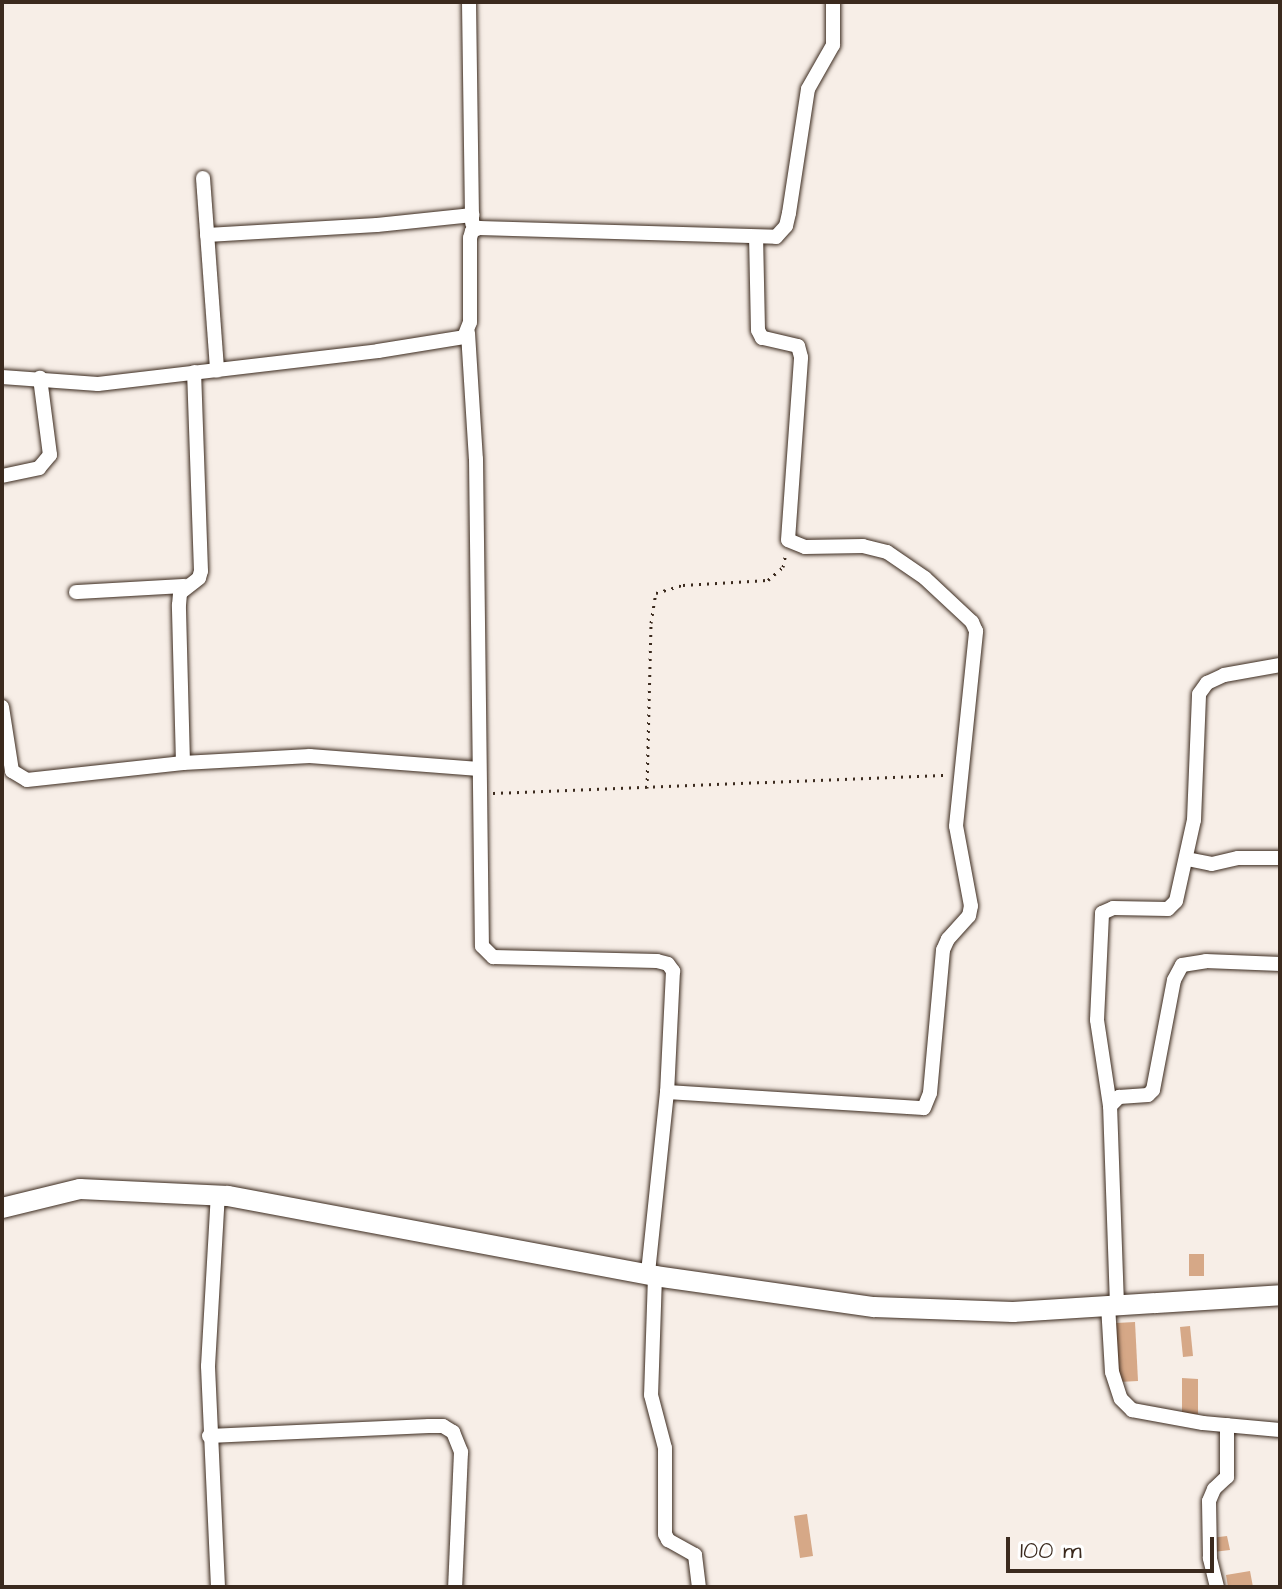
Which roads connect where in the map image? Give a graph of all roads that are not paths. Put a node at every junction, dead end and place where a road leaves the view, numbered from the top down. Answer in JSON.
{"nodes":[{"id":1,"x":469,"y":2,"type":"edge"},
{"id":2,"x":833,"y":2,"type":"edge"},
{"id":3,"x":203,"y":178,"type":"dead end"},
{"id":4,"x":472,"y":215,"type":"junction"},
{"id":5,"x":472,"y":231,"type":"junction"},
{"id":6,"x":207,"y":235,"type":"junction"},
{"id":7,"x":756,"y":237,"type":"junction"},
{"id":8,"x":468,"y":333,"type":"junction"},
{"id":9,"x":217,"y":370,"type":"junction"},
{"id":10,"x":194,"y":372,"type":"junction"},
{"id":11,"x":2,"y":377,"type":"edge"},
{"id":12,"x":40,"y":378,"type":"junction"},
{"id":13,"x":2,"y":476,"type":"edge"},
{"id":14,"x":185,"y":586,"type":"junction"},
{"id":15,"x":76,"y":592,"type":"dead end"},
{"id":16,"x":1280,"y":665,"type":"edge"},
{"id":17,"x":2,"y":707,"type":"edge"},
{"id":18,"x":183,"y":763,"type":"junction"},
{"id":19,"x":478,"y":769,"type":"junction"},
{"id":20,"x":1280,"y":858,"type":"edge"},
{"id":21,"x":1187,"y":859,"type":"junction"},
{"id":22,"x":1280,"y":964,"type":"edge"},
{"id":23,"x":667,"y":1092,"type":"junction"},
{"id":24,"x":1110,"y":1106,"type":"junction"},
{"id":25,"x":218,"y":1195,"type":"junction"},
{"id":26,"x":2,"y":1208,"type":"edge"},
{"id":27,"x":651,"y":1275,"type":"junction"},
{"id":28,"x":1280,"y":1295,"type":"edge"},
{"id":29,"x":1112,"y":1305,"type":"junction"},
{"id":30,"x":1227,"y":1425,"type":"junction"},
{"id":31,"x":1280,"y":1430,"type":"edge"},
{"id":32,"x":209,"y":1436,"type":"junction"},
{"id":33,"x":218,"y":1587,"type":"edge"},
{"id":34,"x":455,"y":1587,"type":"edge"},
{"id":35,"x":699,"y":1587,"type":"edge"},
{"id":36,"x":1217,"y":1587,"type":"edge"}],
"edges":[{"from":1,"to":4,"type":"street"},
{"from":2,"to":7,"type":"street"},
{"from":3,"to":6,"type":"street"},
{"from":4,"to":5,"type":"street"},
{"from":4,"to":6,"type":"street"},
{"from":5,"to":7,"type":"street"},
{"from":5,"to":8,"type":"street"},
{"from":6,"to":9,"type":"street"},
{"from":7,"to":23,"type":"street"},
{"from":8,"to":9,"type":"street"},
{"from":8,"to":19,"type":"street"},
{"from":9,"to":10,"type":"street"},
{"from":10,"to":12,"type":"street"},
{"from":10,"to":14,"type":"street"},
{"from":11,"to":12,"type":"street"},
{"from":12,"to":13,"type":"street"},
{"from":14,"to":15,"type":"street"},
{"from":14,"to":18,"type":"street"},
{"from":16,"to":21,"type":"street"},
{"from":17,"to":18,"type":"street"},
{"from":18,"to":19,"type":"street"},
{"from":19,"to":23,"type":"street"},
{"from":20,"to":21,"type":"street"},
{"from":21,"to":24,"type":"street"},
{"from":22,"to":24,"type":"street"},
{"from":23,"to":27,"type":"street"},
{"from":24,"to":29,"type":"street"},
{"from":25,"to":26,"type":"street"},
{"from":25,"to":27,"type":"street"},
{"from":25,"to":32,"type":"street"},
{"from":27,"to":29,"type":"street"},
{"from":27,"to":35,"type":"street"},
{"from":28,"to":29,"type":"street"},
{"from":29,"to":30,"type":"street"},
{"from":30,"to":31,"type":"street"},
{"from":30,"to":36,"type":"street"},
{"from":32,"to":33,"type":"street"},
{"from":32,"to":34,"type":"street"}]}
